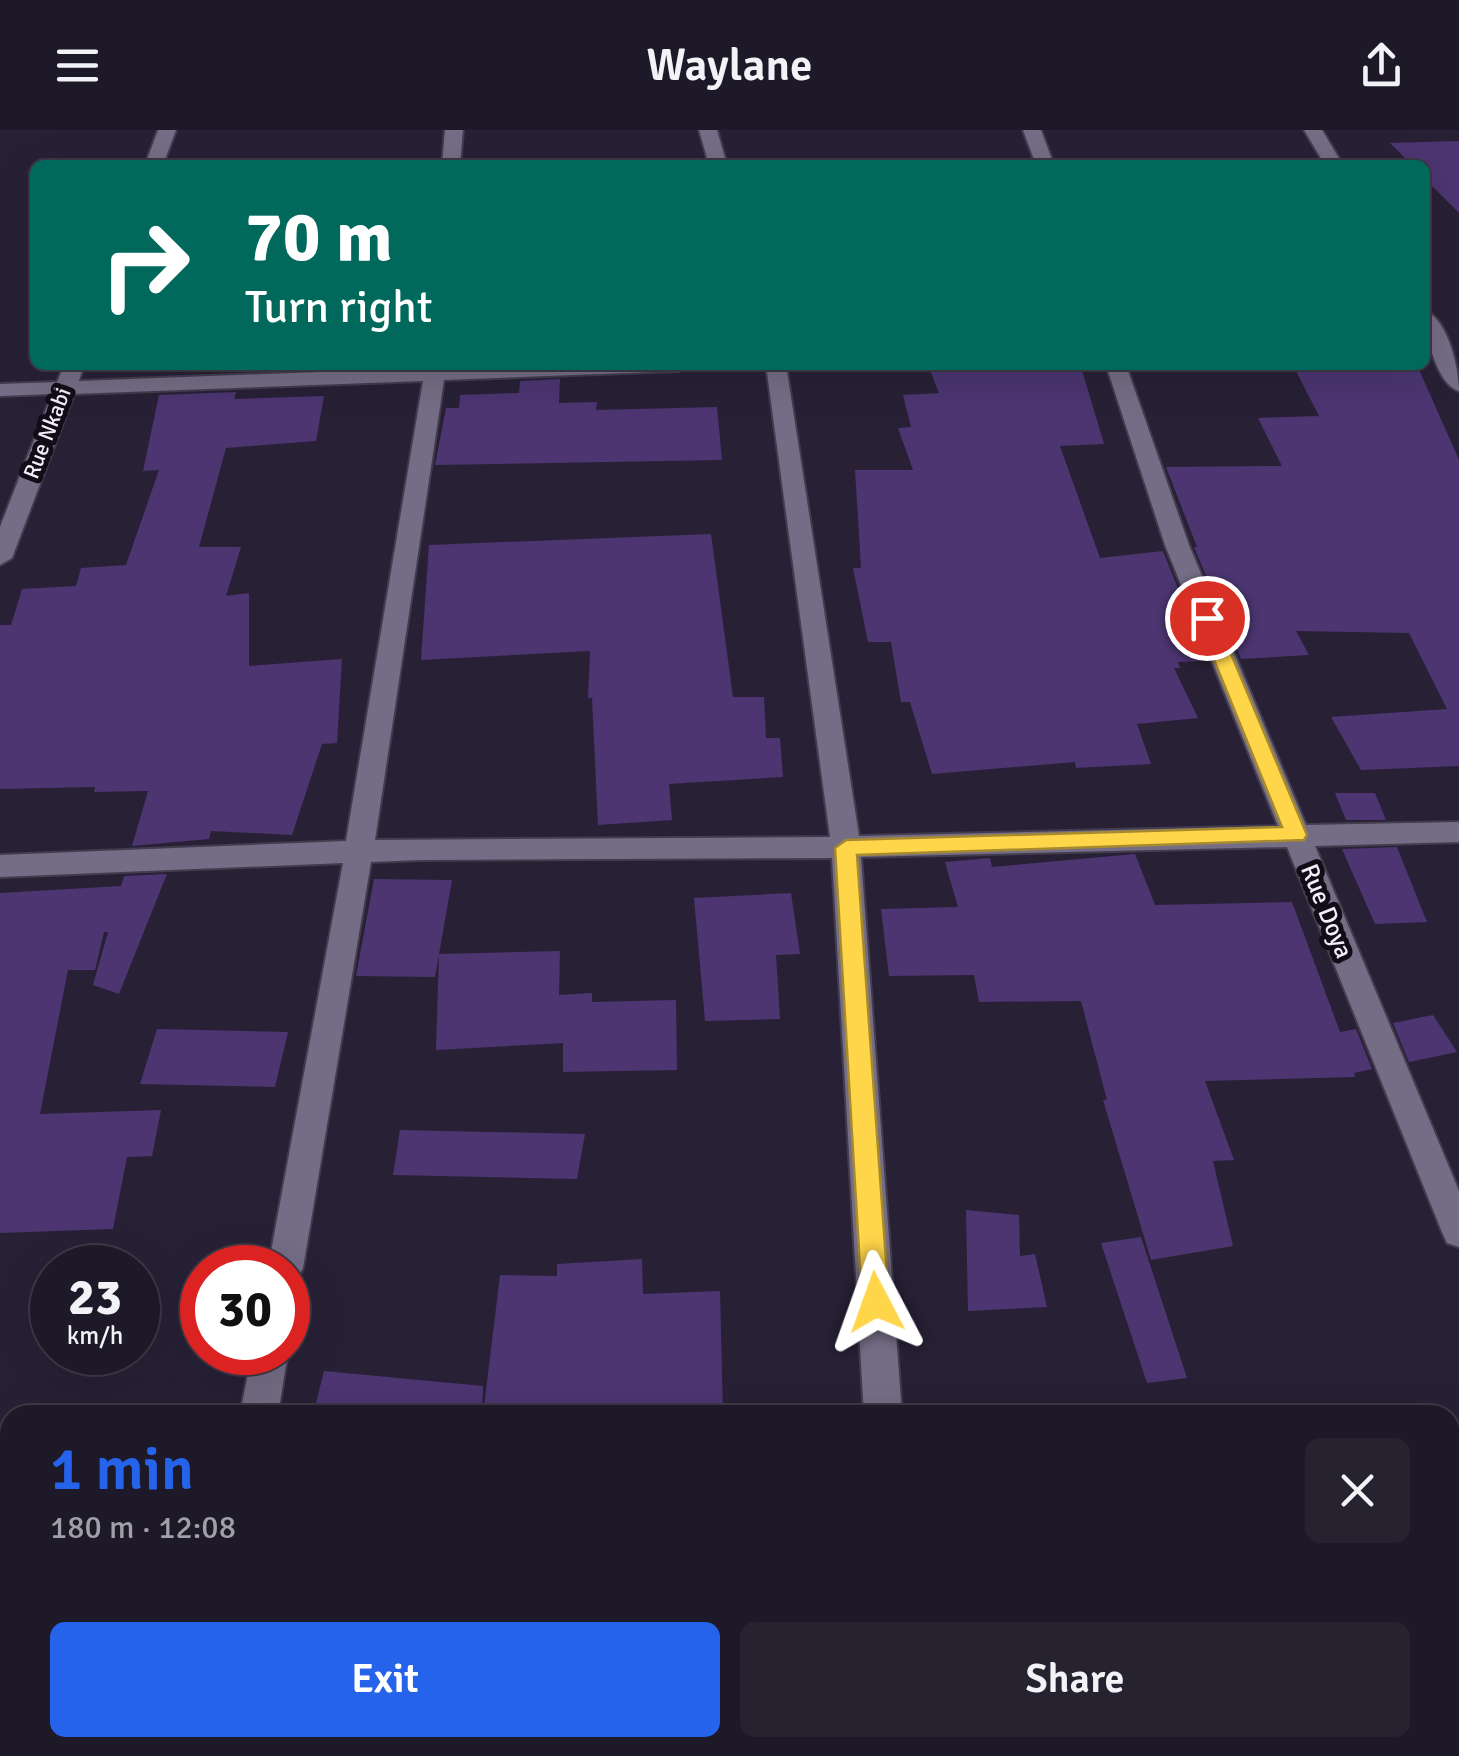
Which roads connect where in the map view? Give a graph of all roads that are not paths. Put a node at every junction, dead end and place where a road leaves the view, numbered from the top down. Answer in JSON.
{"nodes":[{"id":1,"x":168,"y":130,"type":"edge"},
{"id":2,"x":454,"y":130,"type":"edge"},
{"id":3,"x":708,"y":130,"type":"edge"},
{"id":4,"x":1032,"y":130,"type":"edge"},
{"id":5,"x":1314,"y":130,"type":"edge"},
{"id":6,"x":156,"y":160,"type":"edge"},
{"id":7,"x":451,"y":160,"type":"edge"},
{"id":8,"x":717,"y":160,"type":"edge"},
{"id":9,"x":1043,"y":160,"type":"edge"},
{"id":10,"x":1331,"y":160,"type":"edge"},
{"id":11,"x":1442,"y":347,"type":"edge"},
{"id":12,"x":72,"y":370,"type":"edge"},
{"id":13,"x":416,"y":370,"type":"edge"},
{"id":14,"x":436,"y":370,"type":"edge"},
{"id":15,"x":777,"y":370,"type":"edge"},
{"id":16,"x":1118,"y":370,"type":"edge"},
{"id":17,"x":1459,"y":384,"type":"edge"},
{"id":18,"x":65,"y":388,"type":"junction"},
{"id":19,"x":0,"y":390,"type":"edge"},
{"id":20,"x":0,"y":558,"type":"edge"},
{"id":21,"x":1459,"y":832,"type":"edge"},
{"id":22,"x":1296,"y":835,"type":"junction"},
{"id":23,"x":846,"y":848,"type":"junction"},
{"id":24,"x":359,"y":851,"type":"junction"},
{"id":25,"x":0,"y":866,"type":"edge"},
{"id":26,"x":1459,"y":1232,"type":"edge"},
{"id":27,"x":289,"y":1245,"type":"edge"},
{"id":28,"x":266,"y":1375,"type":"edge"},
{"id":29,"x":261,"y":1405,"type":"edge"},
{"id":30,"x":882,"y":1405,"type":"edge"}],
"edges":[{"from":1,"to":6,"type":"street"},
{"from":2,"to":7,"type":"street"},
{"from":3,"to":8,"type":"street"},
{"from":4,"to":9,"type":"street"},
{"from":5,"to":10,"type":"street"},
{"from":11,"to":17,"type":"street"},
{"from":12,"to":18,"type":"street","name":"Rue Nkabi"},
{"from":13,"to":18,"type":"street"},
{"from":14,"to":24,"type":"street"},
{"from":15,"to":23,"type":"street"},
{"from":16,"to":22,"type":"street","name":"Rue Doya"},
{"from":18,"to":19,"type":"street"},
{"from":18,"to":20,"type":"street","name":"Rue Nkabi"},
{"from":21,"to":22,"type":"street"},
{"from":22,"to":23,"type":"street"},
{"from":22,"to":26,"type":"street","name":"Rue Doya"},
{"from":23,"to":24,"type":"street"},
{"from":23,"to":30,"type":"street"},
{"from":24,"to":25,"type":"street"},
{"from":24,"to":27,"type":"street"},
{"from":28,"to":29,"type":"street"}]}
